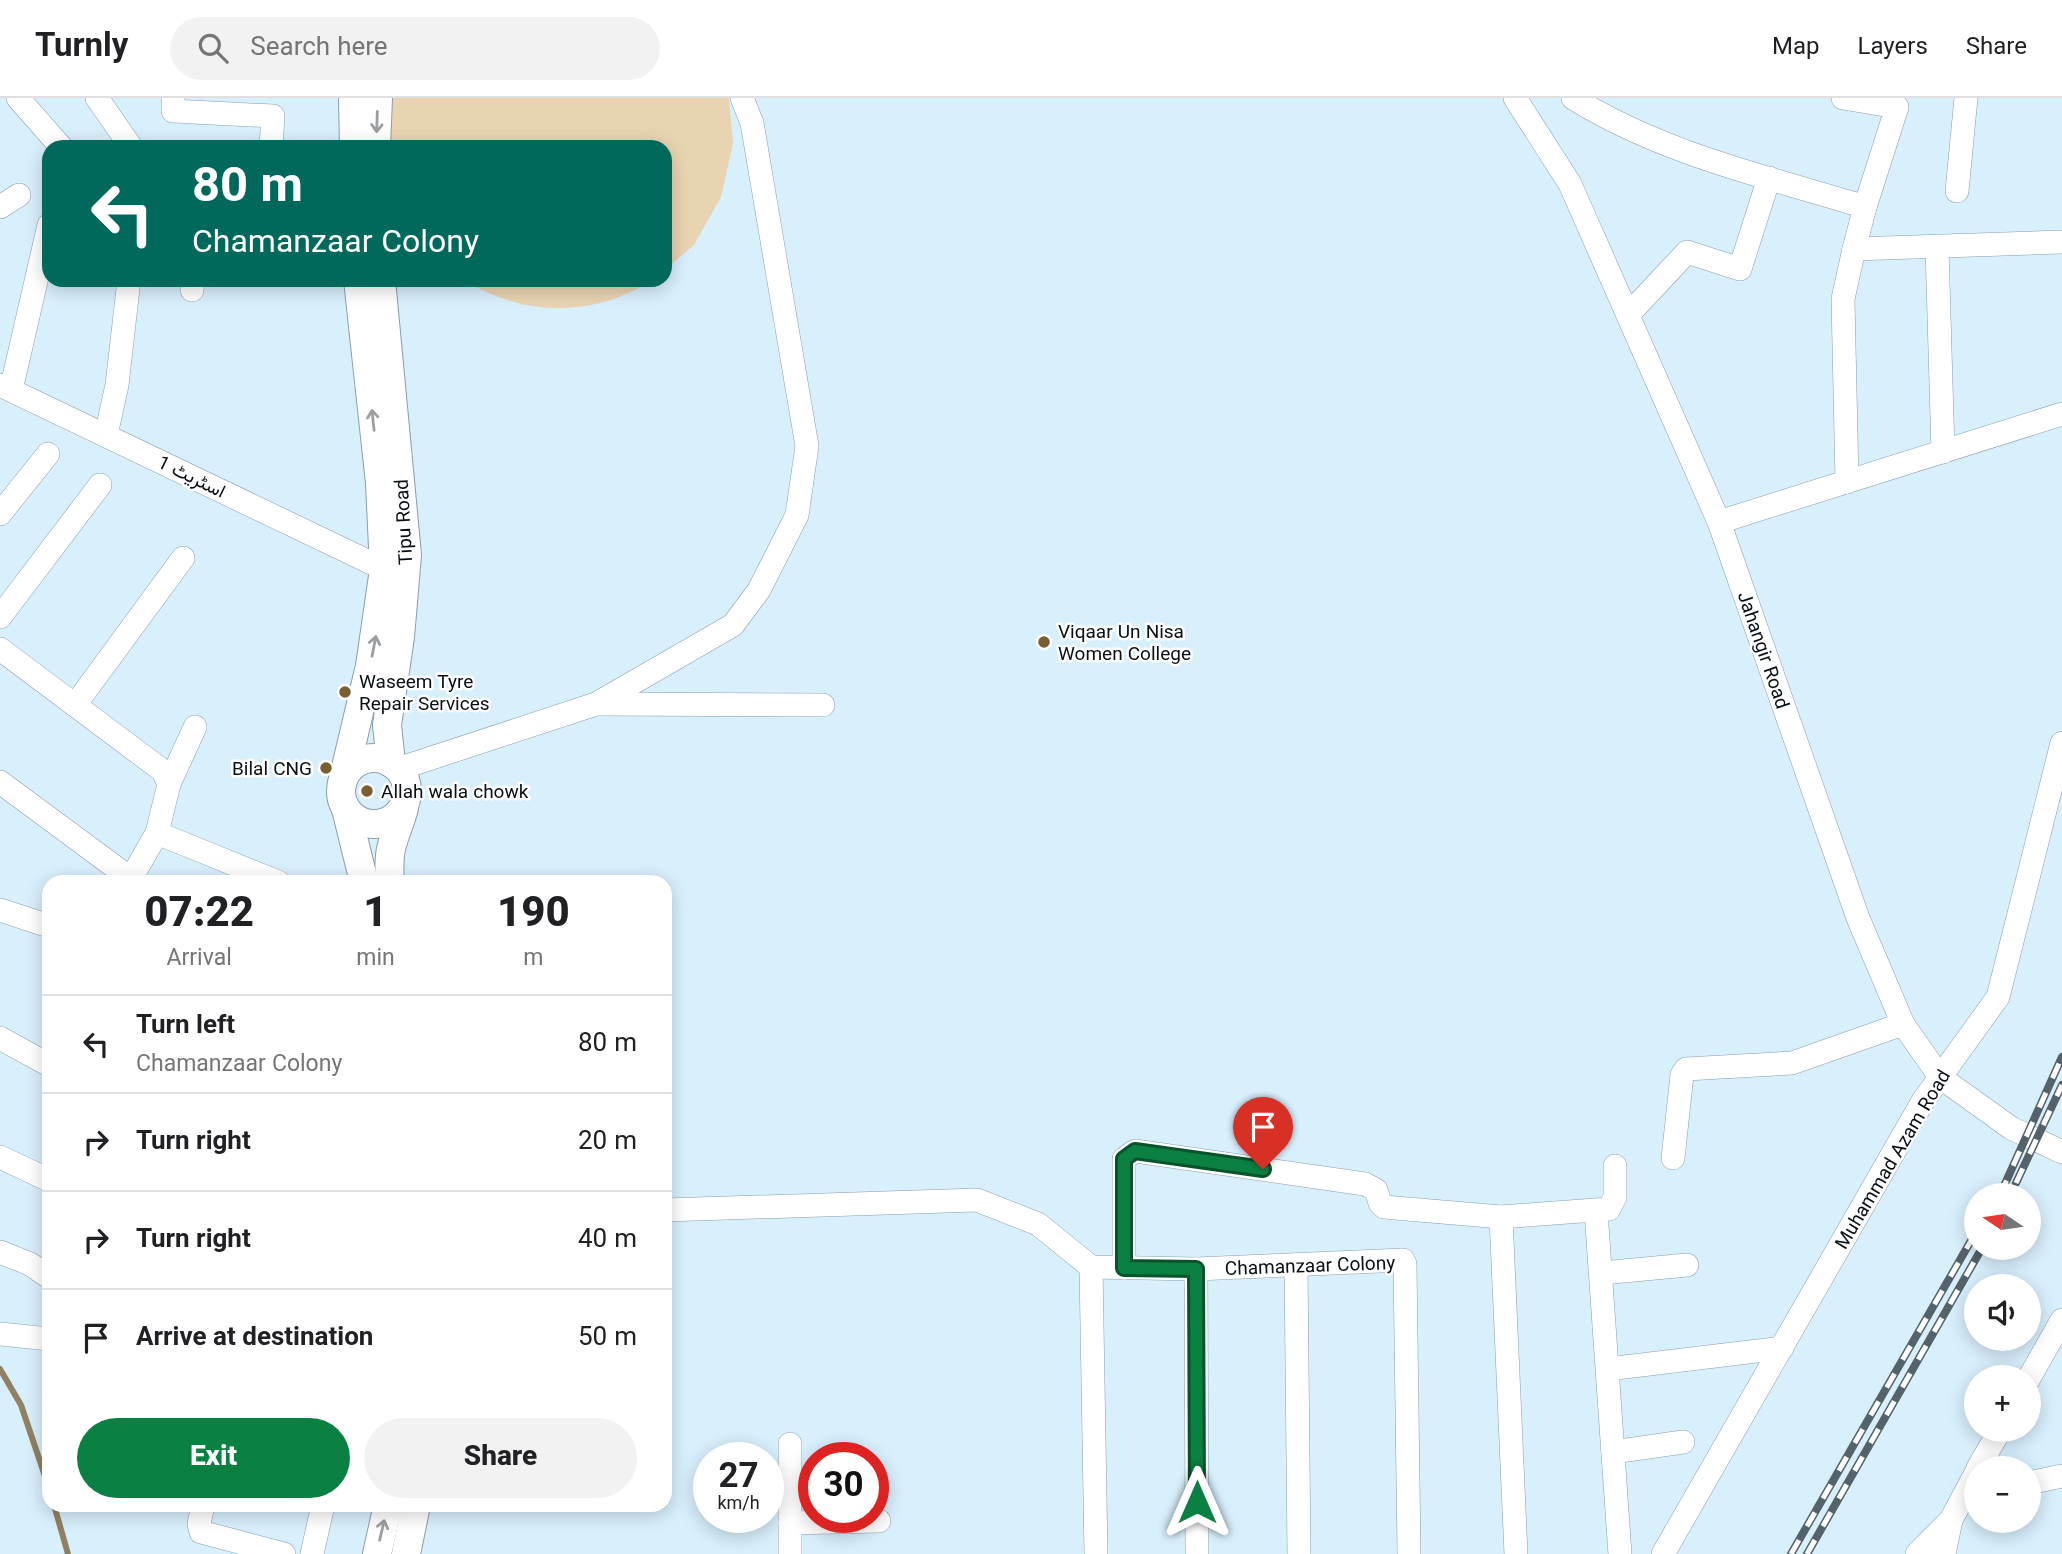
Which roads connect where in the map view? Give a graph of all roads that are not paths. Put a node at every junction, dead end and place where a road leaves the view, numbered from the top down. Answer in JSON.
{"nodes":[{"id":1,"x":18,"y":98,"type":"edge"},
{"id":2,"x":97,"y":98,"type":"edge"},
{"id":3,"x":173,"y":98,"type":"edge"},
{"id":4,"x":354,"y":98,"type":"edge"},
{"id":5,"x":377,"y":98,"type":"edge"},
{"id":6,"x":742,"y":98,"type":"edge"},
{"id":7,"x":1515,"y":98,"type":"edge"},
{"id":8,"x":1573,"y":98,"type":"edge"},
{"id":9,"x":1843,"y":98,"type":"edge"},
{"id":10,"x":1966,"y":98,"type":"edge"},
{"id":11,"x":55,"y":140,"type":"edge"},
{"id":12,"x":126,"y":140,"type":"edge"},
{"id":13,"x":271,"y":140,"type":"edge"},
{"id":14,"x":354,"y":140,"type":"edge"},
{"id":15,"x":376,"y":140,"type":"edge"},
{"id":16,"x":1769,"y":178,"type":"junction"},
{"id":17,"x":1957,"y":191,"type":"dead end"},
{"id":18,"x":1866,"y":207,"type":"junction"},
{"id":19,"x":2062,"y":242,"type":"edge"},
{"id":20,"x":1937,"y":247,"type":"junction"},
{"id":21,"x":1854,"y":249,"type":"junction"},
{"id":22,"x":42,"y":251,"type":"edge"},
{"id":23,"x":127,"y":287,"type":"edge"},
{"id":24,"x":359,"y":287,"type":"edge"},
{"id":25,"x":382,"y":287,"type":"edge"},
{"id":26,"x":1628,"y":315,"type":"junction"},
{"id":27,"x":5,"y":388,"type":"edge"},
{"id":28,"x":2062,"y":414,"type":"edge"},
{"id":29,"x":106,"y":435,"type":"junction"},
{"id":30,"x":1943,"y":452,"type":"junction"},
{"id":31,"x":48,"y":454,"type":"dead end"},
{"id":32,"x":1847,"y":482,"type":"junction"},
{"id":33,"x":100,"y":485,"type":"dead end"},
{"id":34,"x":0,"y":514,"type":"edge"},
{"id":35,"x":1719,"y":522,"type":"junction"},
{"id":36,"x":183,"y":558,"type":"dead end"},
{"id":37,"x":384,"y":569,"type":"junction"},
{"id":38,"x":0,"y":617,"type":"edge"},
{"id":39,"x":0,"y":649,"type":"edge"},
{"id":40,"x":596,"y":704,"type":"junction"},
{"id":41,"x":75,"y":705,"type":"junction"},
{"id":42,"x":823,"y":705,"type":"dead end"},
{"id":43,"x":195,"y":727,"type":"dead end"},
{"id":44,"x":2062,"y":743,"type":"edge"},
{"id":45,"x":395,"y":766,"type":"junction"},
{"id":46,"x":0,"y":782,"type":"edge"},
{"id":47,"x":169,"y":784,"type":"junction"},
{"id":48,"x":344,"y":797,"type":"junction"},
{"id":49,"x":405,"y":802,"type":"junction"},
{"id":50,"x":157,"y":833,"type":"junction"},
{"id":51,"x":261,"y":875,"type":"edge"},
{"id":52,"x":362,"y":875,"type":"edge"},
{"id":53,"x":389,"y":875,"type":"edge"},
{"id":54,"x":0,"y":910,"type":"edge"},
{"id":55,"x":42,"y":924,"type":"edge"},
{"id":56,"x":1903,"y":1024,"type":"junction"},
{"id":57,"x":0,"y":1038,"type":"edge"},
{"id":58,"x":42,"y":1061,"type":"edge"},
{"id":59,"x":1940,"y":1077,"type":"junction"},
{"id":60,"x":2062,"y":1152,"type":"edge"},
{"id":61,"x":0,"y":1157,"type":"edge"},
{"id":62,"x":1673,"y":1158,"type":"dead end"},
{"id":63,"x":1615,"y":1166,"type":"dead end"},
{"id":64,"x":42,"y":1177,"type":"edge"},
{"id":65,"x":672,"y":1210,"type":"edge"},
{"id":66,"x":1596,"y":1211,"type":"junction"},
{"id":67,"x":1501,"y":1217,"type":"junction"},
{"id":68,"x":0,"y":1252,"type":"edge"},
{"id":69,"x":1296,"y":1265,"type":"junction"},
{"id":70,"x":1687,"y":1265,"type":"dead end"},
{"id":71,"x":1091,"y":1267,"type":"junction"},
{"id":72,"x":1124,"y":1268,"type":"junction"},
{"id":73,"x":1196,"y":1269,"type":"junction"},
{"id":74,"x":42,"y":1272,"type":"edge"},
{"id":75,"x":1601,"y":1273,"type":"junction"},
{"id":76,"x":2062,"y":1320,"type":"edge"},
{"id":77,"x":0,"y":1334,"type":"edge"},
{"id":78,"x":42,"y":1338,"type":"edge"},
{"id":79,"x":1782,"y":1348,"type":"junction"},
{"id":80,"x":2036,"y":1365,"type":"edge"},
{"id":81,"x":1608,"y":1368,"type":"junction"},
{"id":82,"x":1683,"y":1442,"type":"dead end"},
{"id":83,"x":790,"y":1444,"type":"dead end"},
{"id":84,"x":1613,"y":1452,"type":"junction"},
{"id":85,"x":2062,"y":1476,"type":"edge"},
{"id":86,"x":2041,"y":1480,"type":"edge"},
{"id":87,"x":1964,"y":1502,"type":"edge"},
{"id":88,"x":202,"y":1512,"type":"edge"},
{"id":89,"x":321,"y":1512,"type":"edge"},
{"id":90,"x":386,"y":1512,"type":"edge"},
{"id":91,"x":414,"y":1512,"type":"edge"},
{"id":92,"x":1951,"y":1520,"type":"junction"},
{"id":93,"x":790,"y":1523,"type":"junction"},
{"id":94,"x":798,"y":1523,"type":"edge"},
{"id":95,"x":1659,"y":1552,"type":"edge"},
{"id":96,"x":284,"y":1554,"type":"edge"},
{"id":97,"x":312,"y":1554,"type":"edge"},
{"id":98,"x":377,"y":1554,"type":"edge"},
{"id":99,"x":405,"y":1554,"type":"edge"},
{"id":100,"x":790,"y":1554,"type":"edge"},
{"id":101,"x":1096,"y":1554,"type":"edge"},
{"id":102,"x":1197,"y":1554,"type":"edge"},
{"id":103,"x":1299,"y":1554,"type":"edge"},
{"id":104,"x":1409,"y":1554,"type":"edge"},
{"id":105,"x":1516,"y":1554,"type":"edge"},
{"id":106,"x":1620,"y":1554,"type":"edge"},
{"id":107,"x":1917,"y":1554,"type":"edge"},
{"id":108,"x":1944,"y":1554,"type":"edge"}],
"edges":[{"from":1,"to":11,"type":"street"},
{"from":2,"to":12,"type":"street"},
{"from":3,"to":13,"type":"street"},
{"from":4,"to":14,"type":"main road"},
{"from":5,"to":15,"type":"main road","one_way":true},
{"from":6,"to":40,"type":"street"},
{"from":7,"to":26,"type":"street","name":"Jahangir Road"},
{"from":8,"to":16,"type":"street"},
{"from":9,"to":18,"type":"street"},
{"from":10,"to":17,"type":"street"},
{"from":16,"to":18,"type":"street"},
{"from":16,"to":26,"type":"street"},
{"from":18,"to":21,"type":"street"},
{"from":19,"to":20,"type":"street"},
{"from":20,"to":21,"type":"street"},
{"from":20,"to":30,"type":"street"},
{"from":21,"to":32,"type":"street"},
{"from":22,"to":27,"type":"street"},
{"from":23,"to":29,"type":"street"},
{"from":37,"to":24,"type":"main road","one_way":true},
{"from":25,"to":45,"type":"main road","name":"Tipu Road"},
{"from":26,"to":35,"type":"street","name":"Jahangir Road"},
{"from":27,"to":29,"type":"street","name":"اسٹریٹ 1"},
{"from":28,"to":30,"type":"street"},
{"from":29,"to":37,"type":"street","name":"اسٹریٹ 1"},
{"from":30,"to":32,"type":"street"},
{"from":31,"to":34,"type":"street"},
{"from":32,"to":35,"type":"street"},
{"from":33,"to":38,"type":"street"},
{"from":35,"to":56,"type":"street","name":"Jahangir Road"},
{"from":36,"to":41,"type":"street"},
{"from":48,"to":37,"type":"main road","one_way":true},
{"from":39,"to":41,"type":"street"},
{"from":40,"to":42,"type":"street"},
{"from":40,"to":45,"type":"street"},
{"from":41,"to":47,"type":"street"},
{"from":43,"to":47,"type":"street"},
{"from":44,"to":59,"type":"street","name":"Muhammad Azam Road"},
{"from":45,"to":48,"type":"main road"},
{"from":45,"to":49,"type":"main road"},
{"from":46,"to":50,"type":"street"},
{"from":47,"to":50,"type":"street"},
{"from":48,"to":49,"type":"main road"},
{"from":48,"to":52,"type":"main road"},
{"from":49,"to":53,"type":"main road"},
{"from":50,"to":51,"type":"street"},
{"from":54,"to":55,"type":"street"},
{"from":56,"to":59,"type":"street","name":"Jahangir Road"},
{"from":56,"to":62,"type":"street"},
{"from":57,"to":58,"type":"street"},
{"from":59,"to":60,"type":"street","name":"Jahangir Road"},
{"from":59,"to":79,"type":"street","name":"Muhammad Azam Road"},
{"from":61,"to":64,"type":"street"},
{"from":63,"to":66,"type":"street"},
{"from":65,"to":71,"type":"street"},
{"from":66,"to":67,"type":"street"},
{"from":66,"to":75,"type":"street"},
{"from":67,"to":72,"type":"street"},
{"from":67,"to":105,"type":"street"},
{"from":68,"to":74,"type":"street"},
{"from":69,"to":73,"type":"street","name":"Chamanzaar Colony"},
{"from":69,"to":103,"type":"street"},
{"from":69,"to":104,"type":"street","name":"Chamanzaar Colony"},
{"from":70,"to":75,"type":"street"},
{"from":71,"to":72,"type":"street","name":"Chamanzaar Colony"},
{"from":71,"to":101,"type":"street"},
{"from":72,"to":73,"type":"street","name":"Chamanzaar Colony"},
{"from":73,"to":102,"type":"street"},
{"from":75,"to":81,"type":"street"},
{"from":76,"to":80,"type":"street"},
{"from":77,"to":78,"type":"street"},
{"from":79,"to":81,"type":"street"},
{"from":79,"to":95,"type":"street","name":"Muhammad Azam Road"},
{"from":81,"to":84,"type":"street"},
{"from":82,"to":84,"type":"street"},
{"from":83,"to":93,"type":"street"},
{"from":84,"to":106,"type":"street"},
{"from":85,"to":86,"type":"street"},
{"from":87,"to":92,"type":"street"},
{"from":88,"to":96,"type":"street"},
{"from":89,"to":97,"type":"street"},
{"from":98,"to":90,"type":"main road","one_way":true},
{"from":91,"to":99,"type":"main road"},
{"from":92,"to":107,"type":"street"},
{"from":92,"to":108,"type":"street"},
{"from":93,"to":94,"type":"street"},
{"from":93,"to":100,"type":"street"}]}
